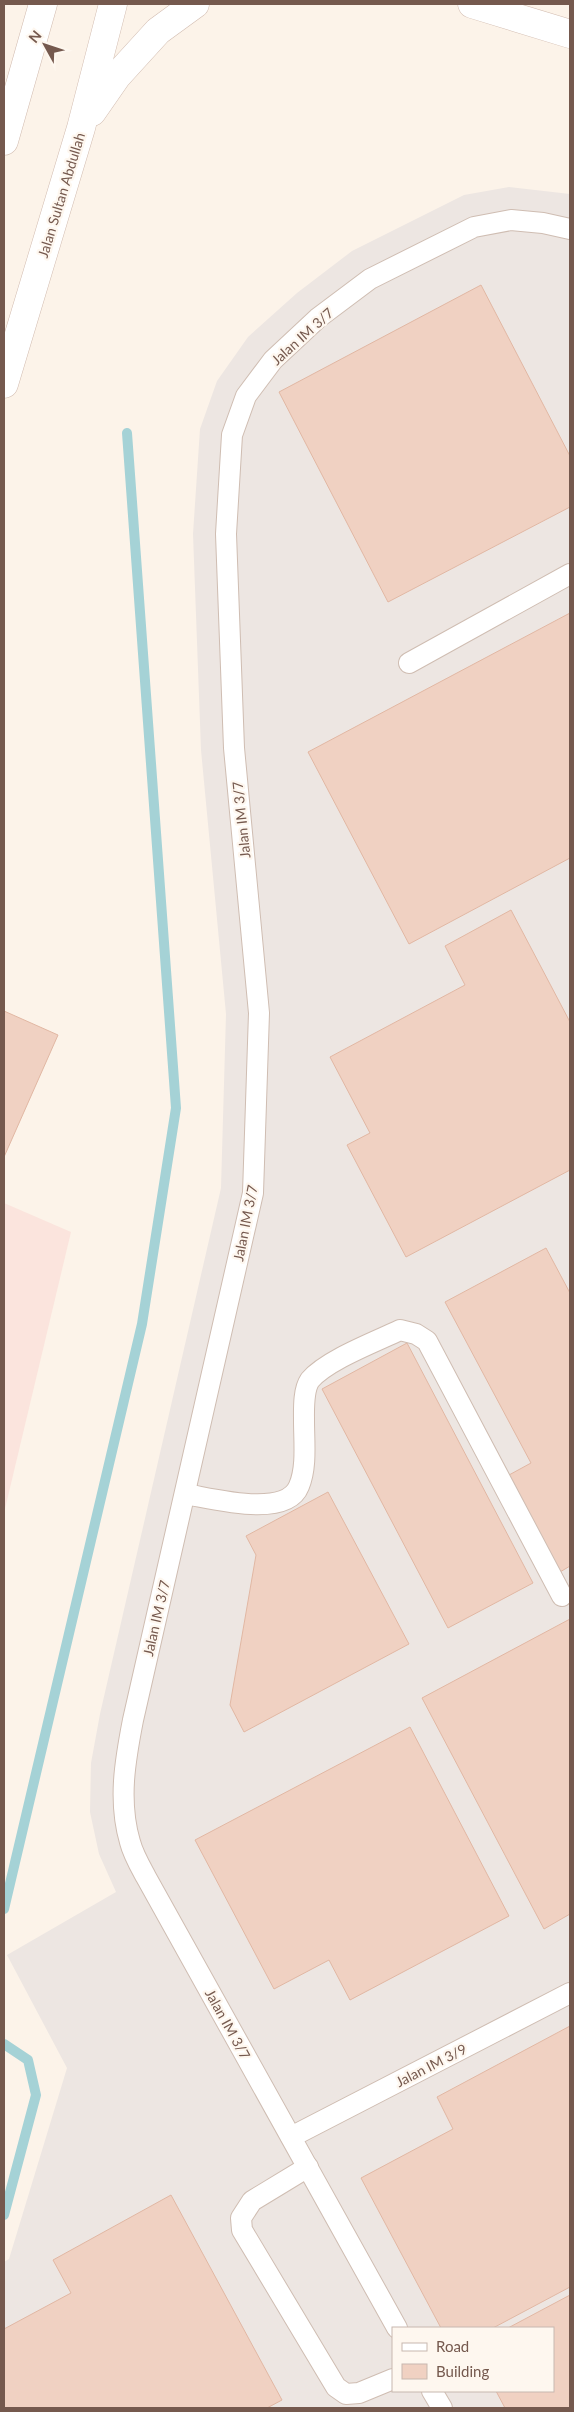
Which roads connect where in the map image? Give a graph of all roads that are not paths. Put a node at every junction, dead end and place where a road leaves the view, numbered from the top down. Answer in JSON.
{"nodes":[{"id":1,"x":43,"y":4,"type":"edge"},
{"id":2,"x":113,"y":4,"type":"edge"},
{"id":3,"x":195,"y":4,"type":"edge"},
{"id":4,"x":472,"y":4,"type":"edge"},
{"id":5,"x":570,"y":34,"type":"edge"},
{"id":6,"x":81,"y":128,"type":"junction"},
{"id":7,"x":4,"y":141,"type":"edge"},
{"id":8,"x":570,"y":229,"type":"edge"},
{"id":9,"x":4,"y":384,"type":"edge"},
{"id":10,"x":570,"y":574,"type":"edge"},
{"id":11,"x":409,"y":663,"type":"dead end"},
{"id":12,"x":184,"y":1494,"type":"junction"},
{"id":13,"x":562,"y":1596,"type":"dead end"},
{"id":14,"x":570,"y":1993,"type":"edge"},
{"id":15,"x":291,"y":2137,"type":"junction"},
{"id":16,"x":308,"y":2167,"type":"junction"},
{"id":17,"x":396,"y":2327,"type":"edge"},
{"id":18,"x":392,"y":2379,"type":"edge"},
{"id":19,"x":433,"y":2392,"type":"edge"},
{"id":20,"x":442,"y":2408,"type":"edge"}],
"edges":[{"from":1,"to":7,"type":"main road"},
{"from":2,"to":6,"type":"main road","name":"Jalan Sultan Abdullah"},
{"from":3,"to":6,"type":"main road"},
{"from":4,"to":5,"type":"main road"},
{"from":6,"to":9,"type":"main road","name":"Jalan Sultan Abdullah"},
{"from":8,"to":12,"type":"lane","name":"Jalan IM 3/7"},
{"from":10,"to":11,"type":"lane"},
{"from":12,"to":13,"type":"lane"},
{"from":12,"to":15,"type":"lane","name":"Jalan IM 3/7"},
{"from":14,"to":15,"type":"lane","name":"Jalan IM 3/9"},
{"from":15,"to":16,"type":"lane","name":"Jalan IM 3/7"},
{"from":16,"to":17,"type":"lane","name":"Jalan IM 3/7"},
{"from":16,"to":18,"type":"lane"},
{"from":19,"to":20,"type":"lane"}]}
